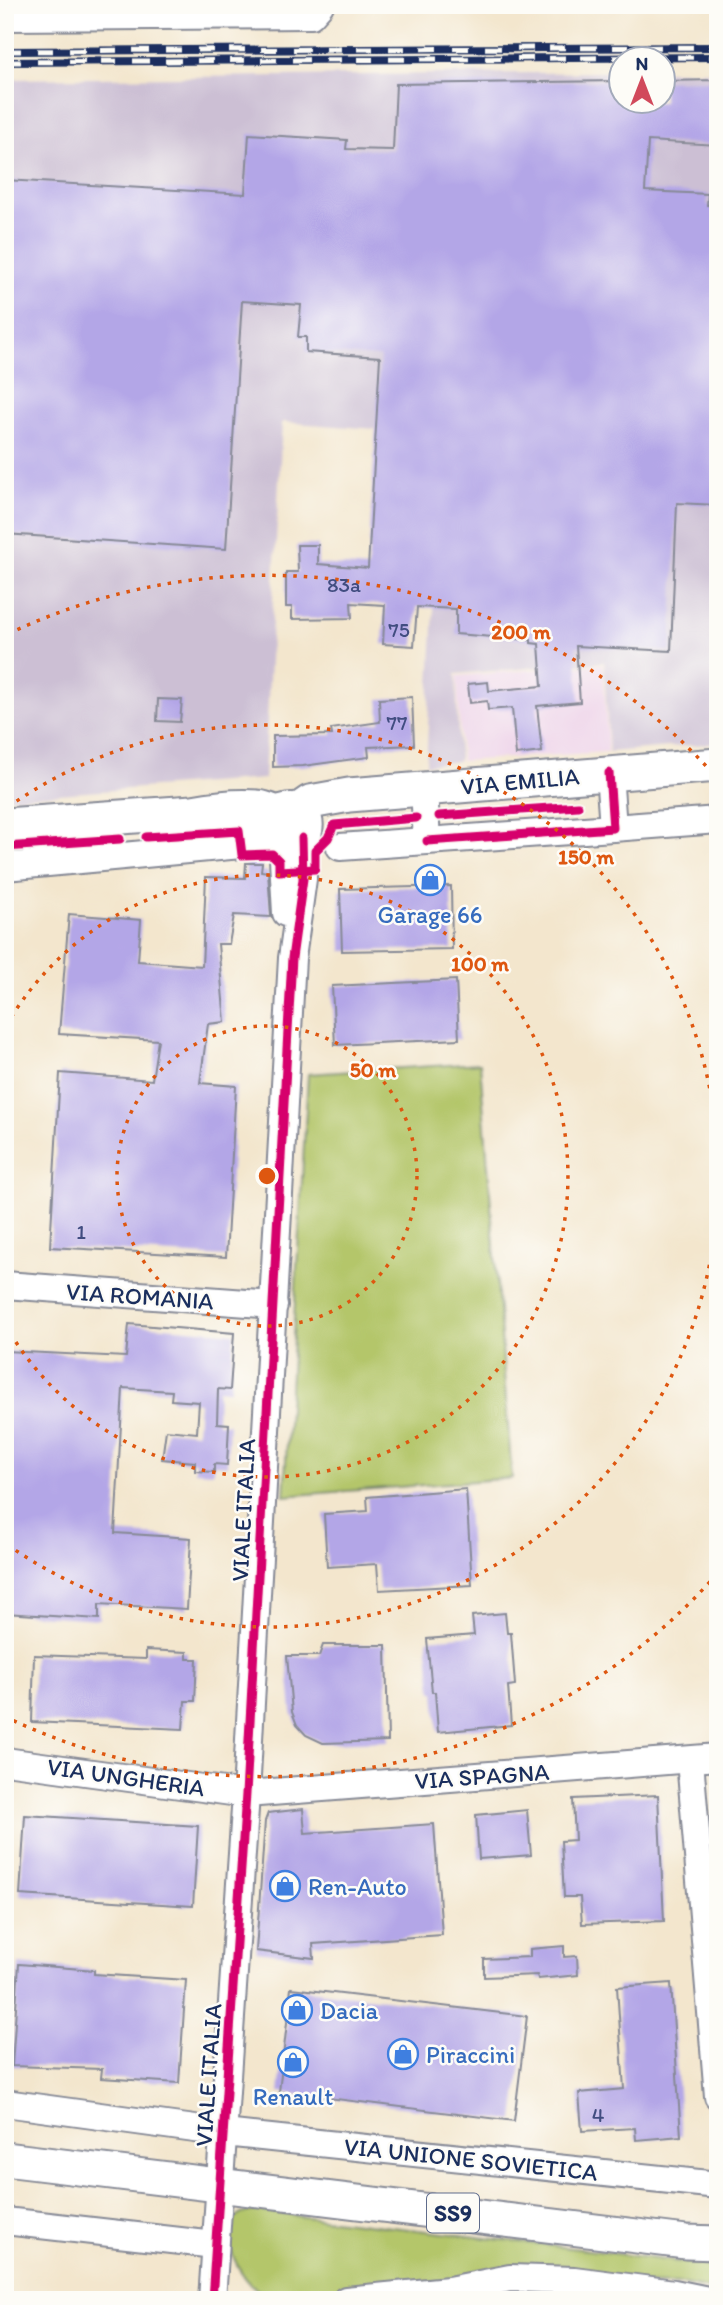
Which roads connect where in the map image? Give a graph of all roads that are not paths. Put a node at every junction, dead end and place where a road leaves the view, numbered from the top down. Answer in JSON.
{"nodes":[{"id":1,"x":320,"y":5,"type":"edge"},
{"id":2,"x":5,"y":17,"type":"edge"},
{"id":3,"x":718,"y":765,"type":"edge"},
{"id":4,"x":609,"y":774,"type":"junction"},
{"id":5,"x":424,"y":789,"type":"junction"},
{"id":6,"x":127,"y":815,"type":"junction"},
{"id":7,"x":718,"y":820,"type":"edge"},
{"id":8,"x":5,"y":825,"type":"edge"},
{"id":9,"x":613,"y":828,"type":"junction"},
{"id":10,"x":289,"y":829,"type":"junction"},
{"id":11,"x":427,"y":841,"type":"junction"},
{"id":12,"x":340,"y":847,"type":"dead end"},
{"id":13,"x":131,"y":854,"type":"junction"},
{"id":14,"x":5,"y":867,"type":"edge"},
{"id":15,"x":5,"y":1285,"type":"edge"},
{"id":16,"x":274,"y":1306,"type":"junction"},
{"id":17,"x":718,"y":1757,"type":"edge"},
{"id":18,"x":5,"y":1760,"type":"edge"},
{"id":19,"x":690,"y":1760,"type":"junction"},
{"id":20,"x":246,"y":1794,"type":"junction"},
{"id":21,"x":718,"y":2096,"type":"edge"},
{"id":22,"x":5,"y":2103,"type":"edge"},
{"id":23,"x":224,"y":2133,"type":"junction"},
{"id":24,"x":5,"y":2159,"type":"edge"},
{"id":25,"x":220,"y":2183,"type":"junction"},
{"id":26,"x":718,"y":2185,"type":"edge"},
{"id":27,"x":5,"y":2221,"type":"edge"},
{"id":28,"x":702,"y":2242,"type":"edge"},
{"id":29,"x":215,"y":2245,"type":"junction"},
{"id":30,"x":718,"y":2251,"type":"edge"},
{"id":31,"x":450,"y":2295,"type":"edge"},
{"id":32,"x":673,"y":2296,"type":"edge"},
{"id":33,"x":212,"y":2300,"type":"edge"},
{"id":34,"x":346,"y":2300,"type":"edge"},
{"id":35,"x":708,"y":2300,"type":"edge"}],
"edges":[{"from":1,"to":2,"type":"street"},
{"from":3,"to":4,"type":"main road","name":"VIA EMILIA"},
{"from":4,"to":5,"type":"main road","name":"VIA EMILIA"},
{"from":4,"to":9,"type":"street"},
{"from":5,"to":10,"type":"main road","name":"VIA EMILIA"},
{"from":5,"to":11,"type":"street"},
{"from":6,"to":8,"type":"main road"},
{"from":6,"to":10,"type":"main road"},
{"from":6,"to":13,"type":"street"},
{"from":7,"to":9,"type":"street"},
{"from":9,"to":11,"type":"street"},
{"from":10,"to":13,"type":"street"},
{"from":10,"to":16,"type":"street","name":"VIALE ITALIA"},
{"from":11,"to":12,"type":"street"},
{"from":13,"to":14,"type":"street"},
{"from":15,"to":16,"type":"street","name":"VIA ROMANIA"},
{"from":16,"to":20,"type":"street","name":"VIALE ITALIA"},
{"from":17,"to":19,"type":"street","name":"VIA SPAGNA"},
{"from":18,"to":20,"type":"street","name":"VIA UNGHERIA"},
{"from":19,"to":20,"type":"street","name":"VIA SPAGNA"},
{"from":19,"to":21,"type":"street"},
{"from":20,"to":23,"type":"street","name":"VIALE ITALIA"},
{"from":22,"to":23,"type":"street","name":"VIA UNIONE SOVIETICA"},
{"from":23,"to":25,"type":"street","name":"VIALE ITALIA"},
{"from":23,"to":26,"type":"street","name":"VIA UNIONE SOVIETICA"},
{"from":24,"to":25,"type":"main road","number":"SS9"},
{"from":25,"to":28,"type":"main road","number":"SS9"},
{"from":25,"to":29,"type":"street","name":"VIALE ITALIA"},
{"from":27,"to":29,"type":"street"},
{"from":28,"to":30,"type":"main road","number":"SS9"},
{"from":29,"to":33,"type":"street","name":"VIALE ITALIA"},
{"from":31,"to":32,"type":"street"},
{"from":31,"to":34,"type":"street"},
{"from":32,"to":35,"type":"street"}]}
